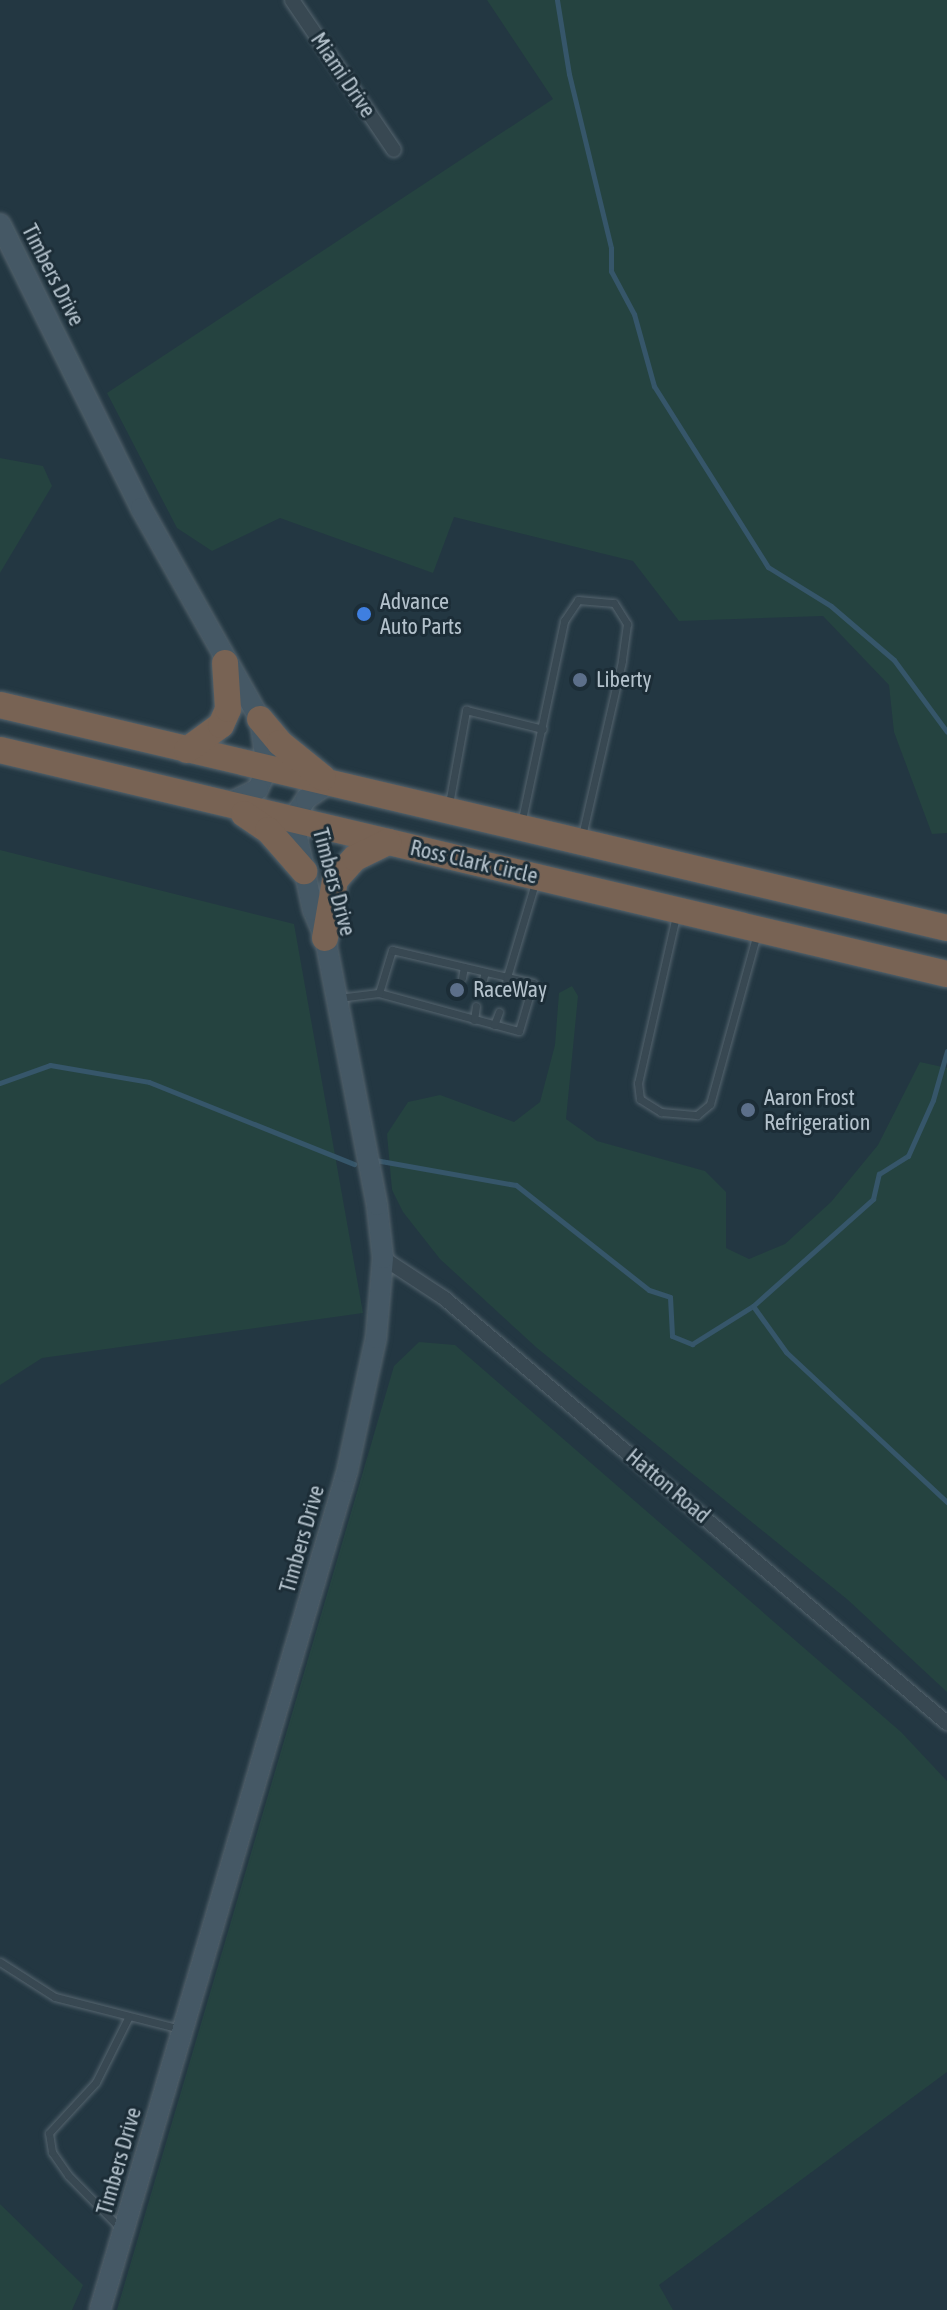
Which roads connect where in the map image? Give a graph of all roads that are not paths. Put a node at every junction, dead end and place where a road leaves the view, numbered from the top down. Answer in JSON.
{"nodes":[{"id":1,"x":292,"y":0,"type":"edge"},
{"id":2,"x":394,"y":150,"type":"dead end"},
{"id":3,"x":0,"y":224,"type":"edge"},
{"id":4,"x":225,"y":663,"type":"junction"},
{"id":5,"x":0,"y":705,"type":"edge"},
{"id":6,"x":260,"y":719,"type":"junction"},
{"id":7,"x":543,"y":729,"type":"junction"},
{"id":8,"x":0,"y":750,"type":"edge"},
{"id":9,"x":187,"y":750,"type":"junction"},
{"id":10,"x":267,"y":768,"type":"junction"},
{"id":11,"x":329,"y":783,"type":"junction"},
{"id":12,"x":227,"y":804,"type":"junction"},
{"id":13,"x":448,"y":810,"type":"junction"},
{"id":14,"x":293,"y":819,"type":"junction"},
{"id":15,"x":520,"y":828,"type":"junction"},
{"id":16,"x":388,"y":842,"type":"junction"},
{"id":17,"x":581,"y":842,"type":"junction"},
{"id":18,"x":304,"y":871,"type":"junction"},
{"id":19,"x":537,"y":877,"type":"junction"},
{"id":20,"x":677,"y":910,"type":"junction"},
{"id":21,"x":947,"y":928,"type":"edge"},
{"id":22,"x":758,"y":929,"type":"junction"},
{"id":23,"x":325,"y":938,"type":"junction"},
{"id":24,"x":423,"y":957,"type":"junction"},
{"id":25,"x":443,"y":961,"type":"junction"},
{"id":26,"x":464,"y":967,"type":"junction"},
{"id":27,"x":419,"y":968,"type":"dead end"},
{"id":28,"x":485,"y":972,"type":"junction"},
{"id":29,"x":439,"y":973,"type":"dead end"},
{"id":30,"x":947,"y":974,"type":"edge"},
{"id":31,"x":507,"y":977,"type":"junction"},
{"id":32,"x":462,"y":978,"type":"dead end"},
{"id":33,"x":482,"y":983,"type":"dead end"},
{"id":34,"x":505,"y":989,"type":"dead end"},
{"id":35,"x":411,"y":992,"type":"dead end"},
{"id":36,"x":379,"y":993,"type":"junction"},
{"id":37,"x":434,"y":997,"type":"dead end"},
{"id":38,"x":337,"y":998,"type":"junction"},
{"id":39,"x":408,"y":1001,"type":"junction"},
{"id":40,"x":457,"y":1002,"type":"dead end"},
{"id":41,"x":476,"y":1006,"type":"dead end"},
{"id":42,"x":431,"y":1007,"type":"junction"},
{"id":43,"x":499,"y":1012,"type":"dead end"},
{"id":44,"x":454,"y":1014,"type":"junction"},
{"id":45,"x":474,"y":1020,"type":"junction"},
{"id":46,"x":494,"y":1025,"type":"junction"},
{"id":47,"x":383,"y":1258,"type":"junction"},
{"id":48,"x":947,"y":1723,"type":"edge"},
{"id":49,"x":0,"y":1962,"type":"edge"},
{"id":50,"x":128,"y":2018,"type":"junction"},
{"id":51,"x":183,"y":2030,"type":"junction"},
{"id":52,"x":124,"y":2231,"type":"junction"},
{"id":53,"x":100,"y":2310,"type":"edge"}],
"edges":[{"from":1,"to":2,"type":"street","name":"Miami Drive"},
{"from":3,"to":4,"type":"street","name":"Timbers Drive"},
{"from":4,"to":6,"type":"street","name":"Timbers Drive"},
{"from":4,"to":9,"type":"highway"},
{"from":5,"to":9,"type":"highway","name":"Ross Clark Circle"},
{"from":6,"to":10,"type":"street","name":"Timbers Drive"},
{"from":6,"to":11,"type":"highway"},
{"from":7,"to":13,"type":"lane"},
{"from":7,"to":15,"type":"lane"},
{"from":7,"to":17,"type":"lane"},
{"from":8,"to":12,"type":"highway","name":"Ross Clark Circle"},
{"from":9,"to":10,"type":"highway","name":"Ross Clark Circle"},
{"from":10,"to":11,"type":"highway","name":"Ross Clark Circle"},
{"from":10,"to":12,"type":"street"},
{"from":11,"to":13,"type":"highway","name":"Ross Clark Circle"},
{"from":11,"to":14,"type":"street","name":"Timbers Drive"},
{"from":12,"to":14,"type":"highway","name":"Ross Clark Circle"},
{"from":12,"to":18,"type":"highway"},
{"from":13,"to":15,"type":"highway","name":"Ross Clark Circle"},
{"from":14,"to":16,"type":"highway","name":"Ross Clark Circle"},
{"from":14,"to":18,"type":"street","name":"Timbers Drive"},
{"from":15,"to":17,"type":"highway","name":"Ross Clark Circle"},
{"from":16,"to":19,"type":"highway","name":"Ross Clark Circle"},
{"from":16,"to":23,"type":"highway"},
{"from":17,"to":21,"type":"highway","name":"Ross Clark Circle"},
{"from":18,"to":23,"type":"street","name":"Timbers Drive"},
{"from":19,"to":20,"type":"highway","name":"Ross Clark Circle"},
{"from":19,"to":31,"type":"lane"},
{"from":20,"to":22,"type":"highway","name":"Ross Clark Circle"},
{"from":20,"to":22,"type":"lane"},
{"from":22,"to":30,"type":"highway","name":"Ross Clark Circle"},
{"from":23,"to":38,"type":"street","name":"Timbers Drive"},
{"from":24,"to":25,"type":"lane"},
{"from":24,"to":27,"type":"lane"},
{"from":24,"to":36,"type":"lane"},
{"from":25,"to":26,"type":"lane"},
{"from":25,"to":29,"type":"lane"},
{"from":26,"to":28,"type":"lane"},
{"from":26,"to":32,"type":"lane"},
{"from":28,"to":31,"type":"lane"},
{"from":28,"to":33,"type":"lane"},
{"from":31,"to":34,"type":"lane"},
{"from":31,"to":46,"type":"lane"},
{"from":35,"to":39,"type":"lane"},
{"from":36,"to":38,"type":"lane"},
{"from":36,"to":39,"type":"lane"},
{"from":37,"to":42,"type":"lane"},
{"from":38,"to":47,"type":"street","name":"Timbers Drive"},
{"from":39,"to":42,"type":"lane"},
{"from":40,"to":44,"type":"lane"},
{"from":41,"to":45,"type":"lane"},
{"from":42,"to":44,"type":"lane"},
{"from":43,"to":46,"type":"lane"},
{"from":44,"to":45,"type":"lane"},
{"from":45,"to":46,"type":"lane"},
{"from":47,"to":48,"type":"street","name":"Hatton Road"},
{"from":47,"to":51,"type":"street","name":"Timbers Drive"},
{"from":49,"to":50,"type":"lane"},
{"from":50,"to":51,"type":"lane"},
{"from":50,"to":52,"type":"lane"},
{"from":51,"to":52,"type":"street","name":"Timbers Drive"},
{"from":52,"to":53,"type":"street","name":"Timbers Drive"}]}
